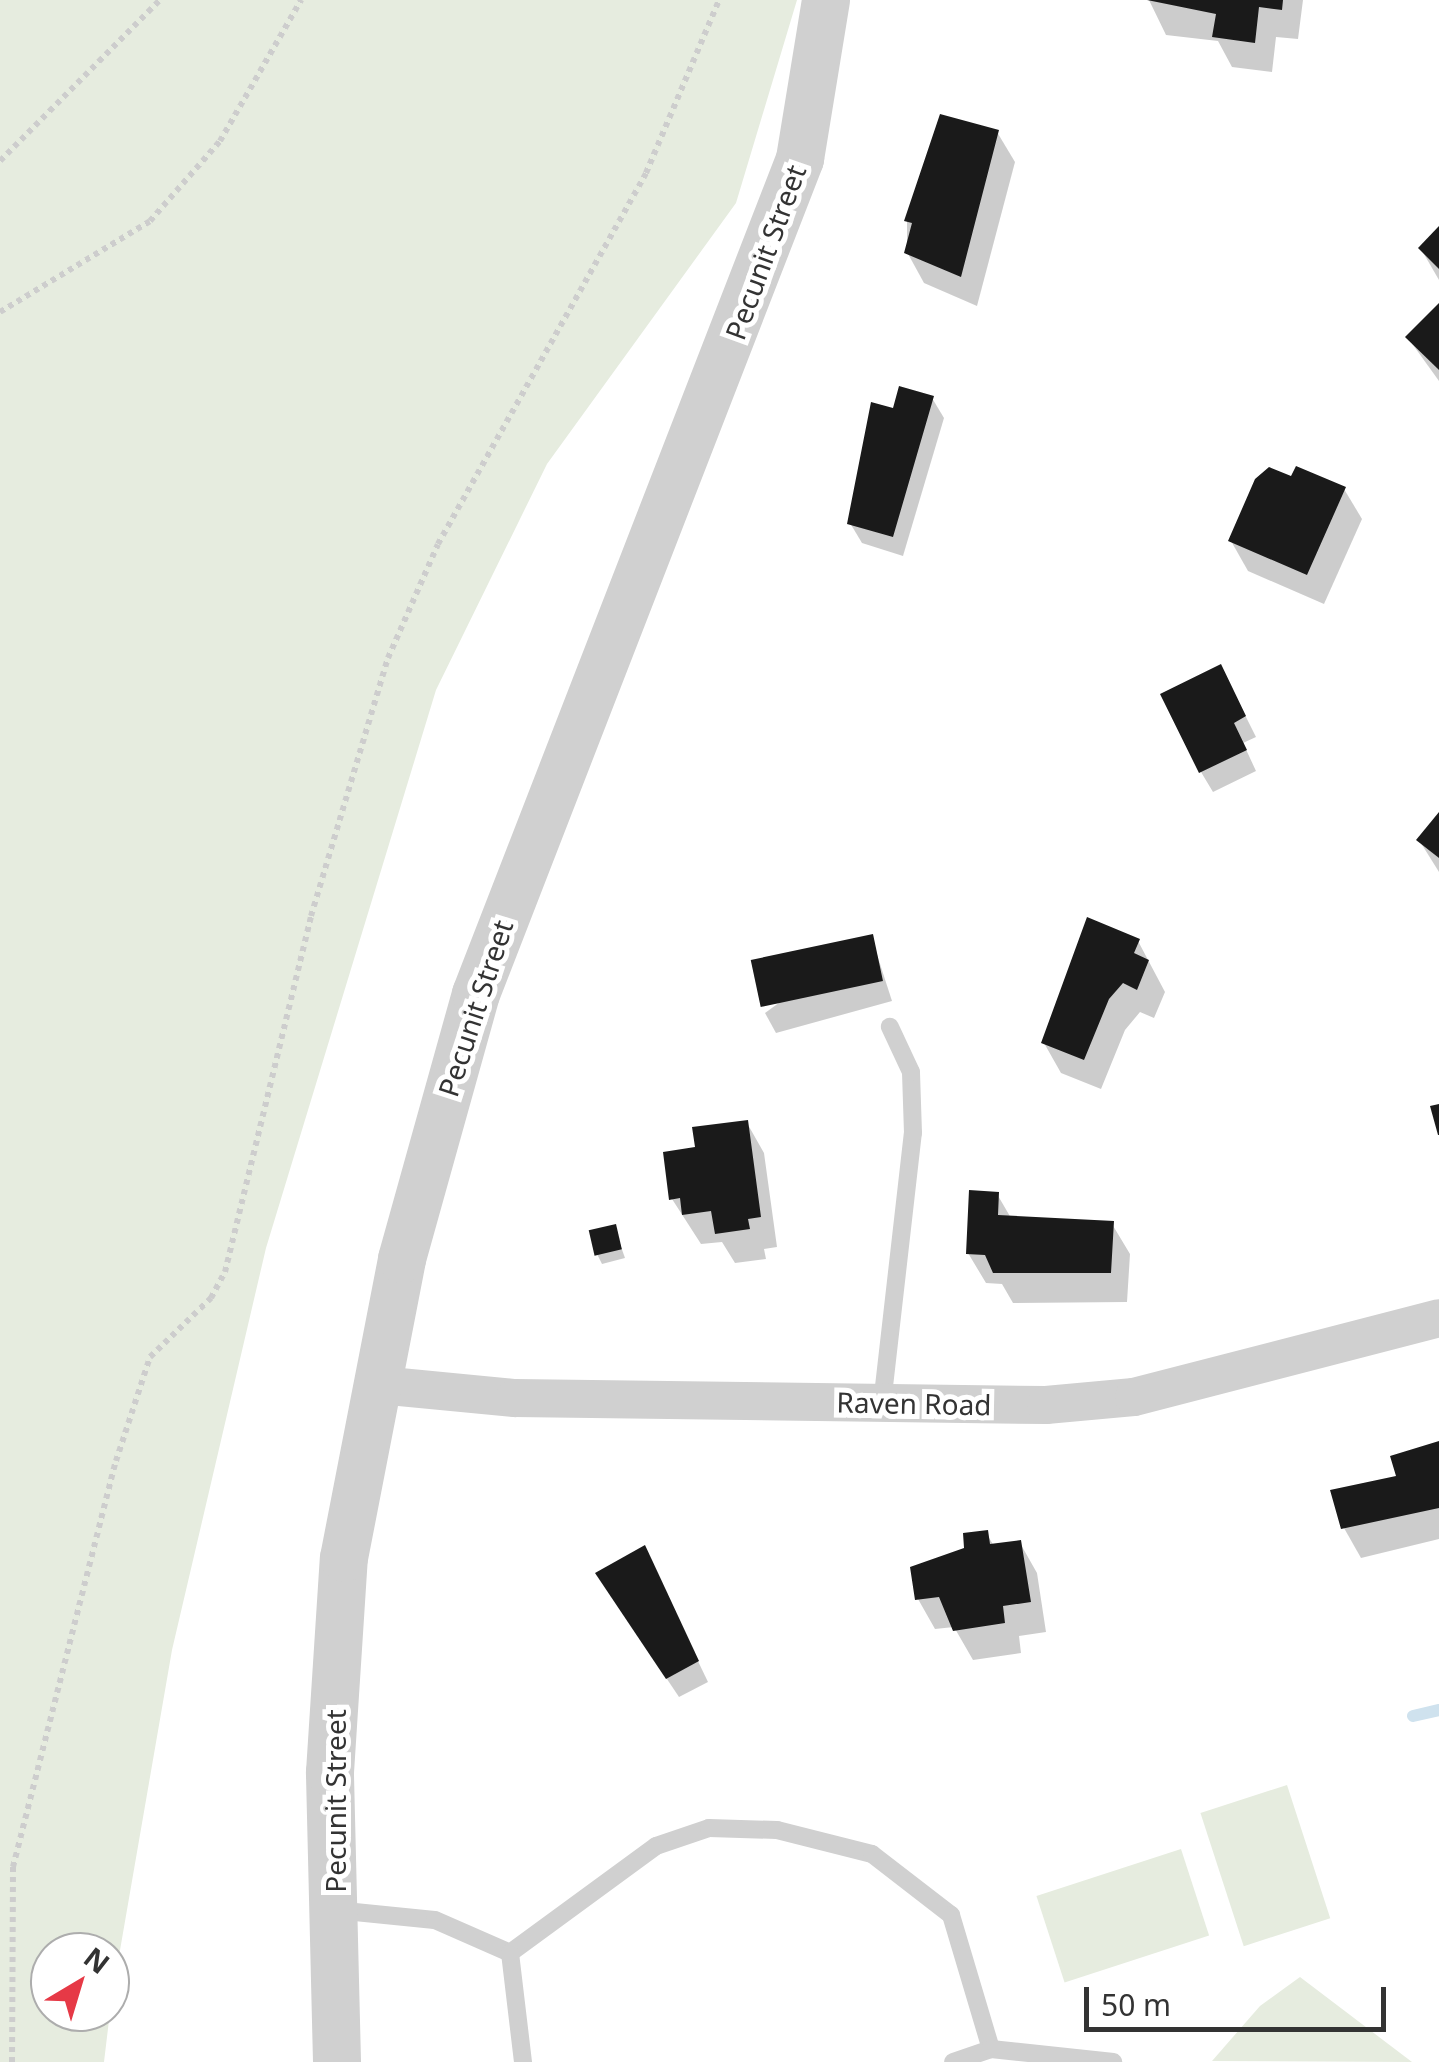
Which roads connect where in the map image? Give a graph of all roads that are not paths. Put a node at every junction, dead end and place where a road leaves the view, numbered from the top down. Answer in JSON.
{"nodes":[{"id":1,"x":826,"y":0,"type":"edge"},
{"id":2,"x":890,"y":1026,"type":"dead end"},
{"id":3,"x":1439,"y":1318,"type":"edge"},
{"id":4,"x":379,"y":1385,"type":"junction"},
{"id":5,"x":882,"y":1404,"type":"junction"},
{"id":6,"x":335,"y":1910,"type":"junction"},
{"id":7,"x":510,"y":1953,"type":"junction"},
{"id":8,"x":991,"y":2049,"type":"junction"},
{"id":9,"x":337,"y":2062,"type":"edge"},
{"id":10,"x":522,"y":2062,"type":"edge"},
{"id":11,"x":953,"y":2062,"type":"edge"},
{"id":12,"x":1113,"y":2062,"type":"edge"}],
"edges":[{"from":1,"to":4,"type":"street","name":"Pecunit Street"},
{"from":2,"to":5,"type":"lane"},
{"from":3,"to":5,"type":"street","name":"Raven Road"},
{"from":4,"to":5,"type":"street","name":"Raven Road"},
{"from":4,"to":6,"type":"street","name":"Pecunit Street"},
{"from":6,"to":7,"type":"lane"},
{"from":6,"to":9,"type":"street","name":"Pecunit Street"},
{"from":7,"to":8,"type":"lane"},
{"from":7,"to":10,"type":"lane"},
{"from":8,"to":11,"type":"lane"},
{"from":8,"to":12,"type":"lane"}]}
